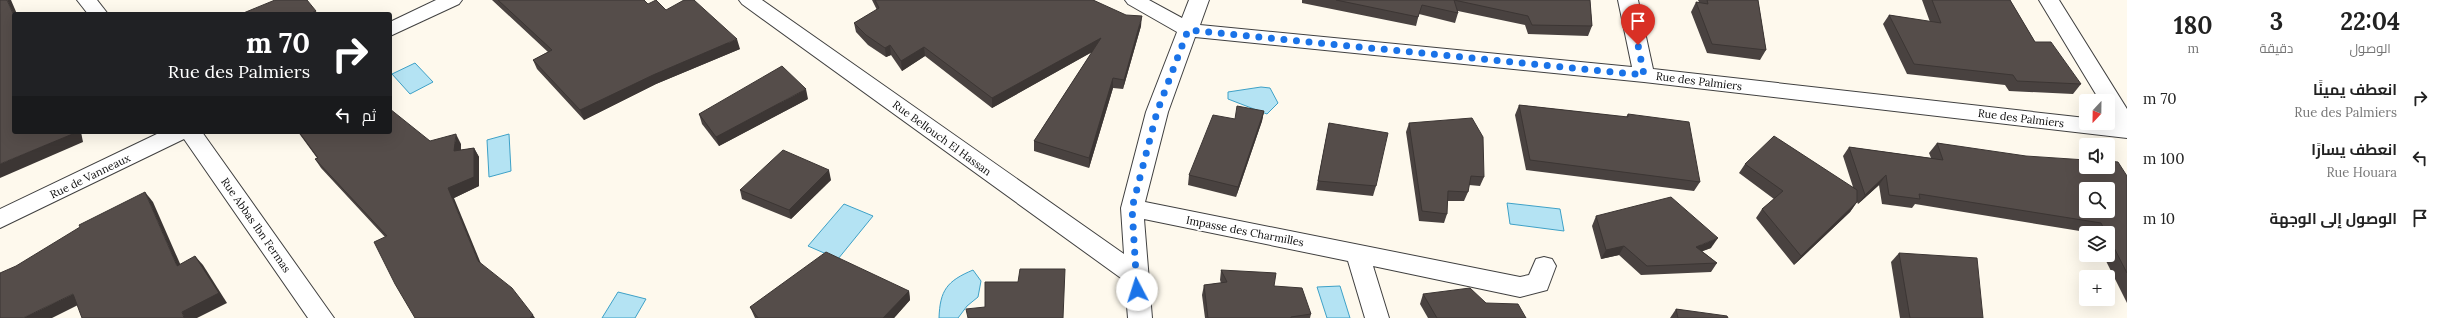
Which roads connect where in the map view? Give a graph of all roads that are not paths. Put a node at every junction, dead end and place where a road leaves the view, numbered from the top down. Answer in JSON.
{"nodes":[{"id":1,"x":87,"y":0,"type":"edge"},
{"id":2,"x":452,"y":0,"type":"edge"},
{"id":3,"x":749,"y":0,"type":"edge"},
{"id":4,"x":1134,"y":0,"type":"edge"},
{"id":5,"x":1199,"y":0,"type":"edge"},
{"id":6,"x":1628,"y":0,"type":"edge"},
{"id":7,"x":2049,"y":0,"type":"edge"},
{"id":8,"x":96,"y":12,"type":"edge"},
{"id":9,"x":392,"y":29,"type":"edge"},
{"id":10,"x":1188,"y":30,"type":"junction"},
{"id":11,"x":1644,"y":75,"type":"junction"},
{"id":12,"x":2127,"y":128,"type":"edge"},
{"id":13,"x":176,"y":134,"type":"edge"},
{"id":14,"x":191,"y":134,"type":"edge"},
{"id":15,"x":1132,"y":208,"type":"junction"},
{"id":16,"x":0,"y":219,"type":"edge"},
{"id":17,"x":1357,"y":253,"type":"junction"},
{"id":18,"x":1544,"y":266,"type":"dead end"},
{"id":19,"x":1136,"y":276,"type":"junction"},
{"id":20,"x":322,"y":318,"type":"edge"},
{"id":21,"x":1140,"y":318,"type":"edge"},
{"id":22,"x":1377,"y":318,"type":"edge"}],
"edges":[{"from":1,"to":8,"type":"street"},
{"from":2,"to":9,"type":"street"},
{"from":3,"to":19,"type":"street","name":"Rue Bellouch El Hassan"},
{"from":4,"to":10,"type":"street","name":"Rue des Palmiers"},
{"from":5,"to":10,"type":"street"},
{"from":6,"to":11,"type":"street"},
{"from":7,"to":12,"type":"street"},
{"from":10,"to":11,"type":"street","name":"Rue des Palmiers"},
{"from":10,"to":15,"type":"street"},
{"from":11,"to":12,"type":"street","name":"Rue des Palmiers"},
{"from":13,"to":16,"type":"street","name":"Rue de Vanneaux"},
{"from":14,"to":20,"type":"street","name":"Rue Abbas Ibn Fermas"},
{"from":15,"to":17,"type":"street","name":"Impasse des Charmilles"},
{"from":15,"to":19,"type":"street"},
{"from":17,"to":18,"type":"street","name":"Impasse des Charmilles"},
{"from":17,"to":22,"type":"street"},
{"from":19,"to":21,"type":"street"}]}
